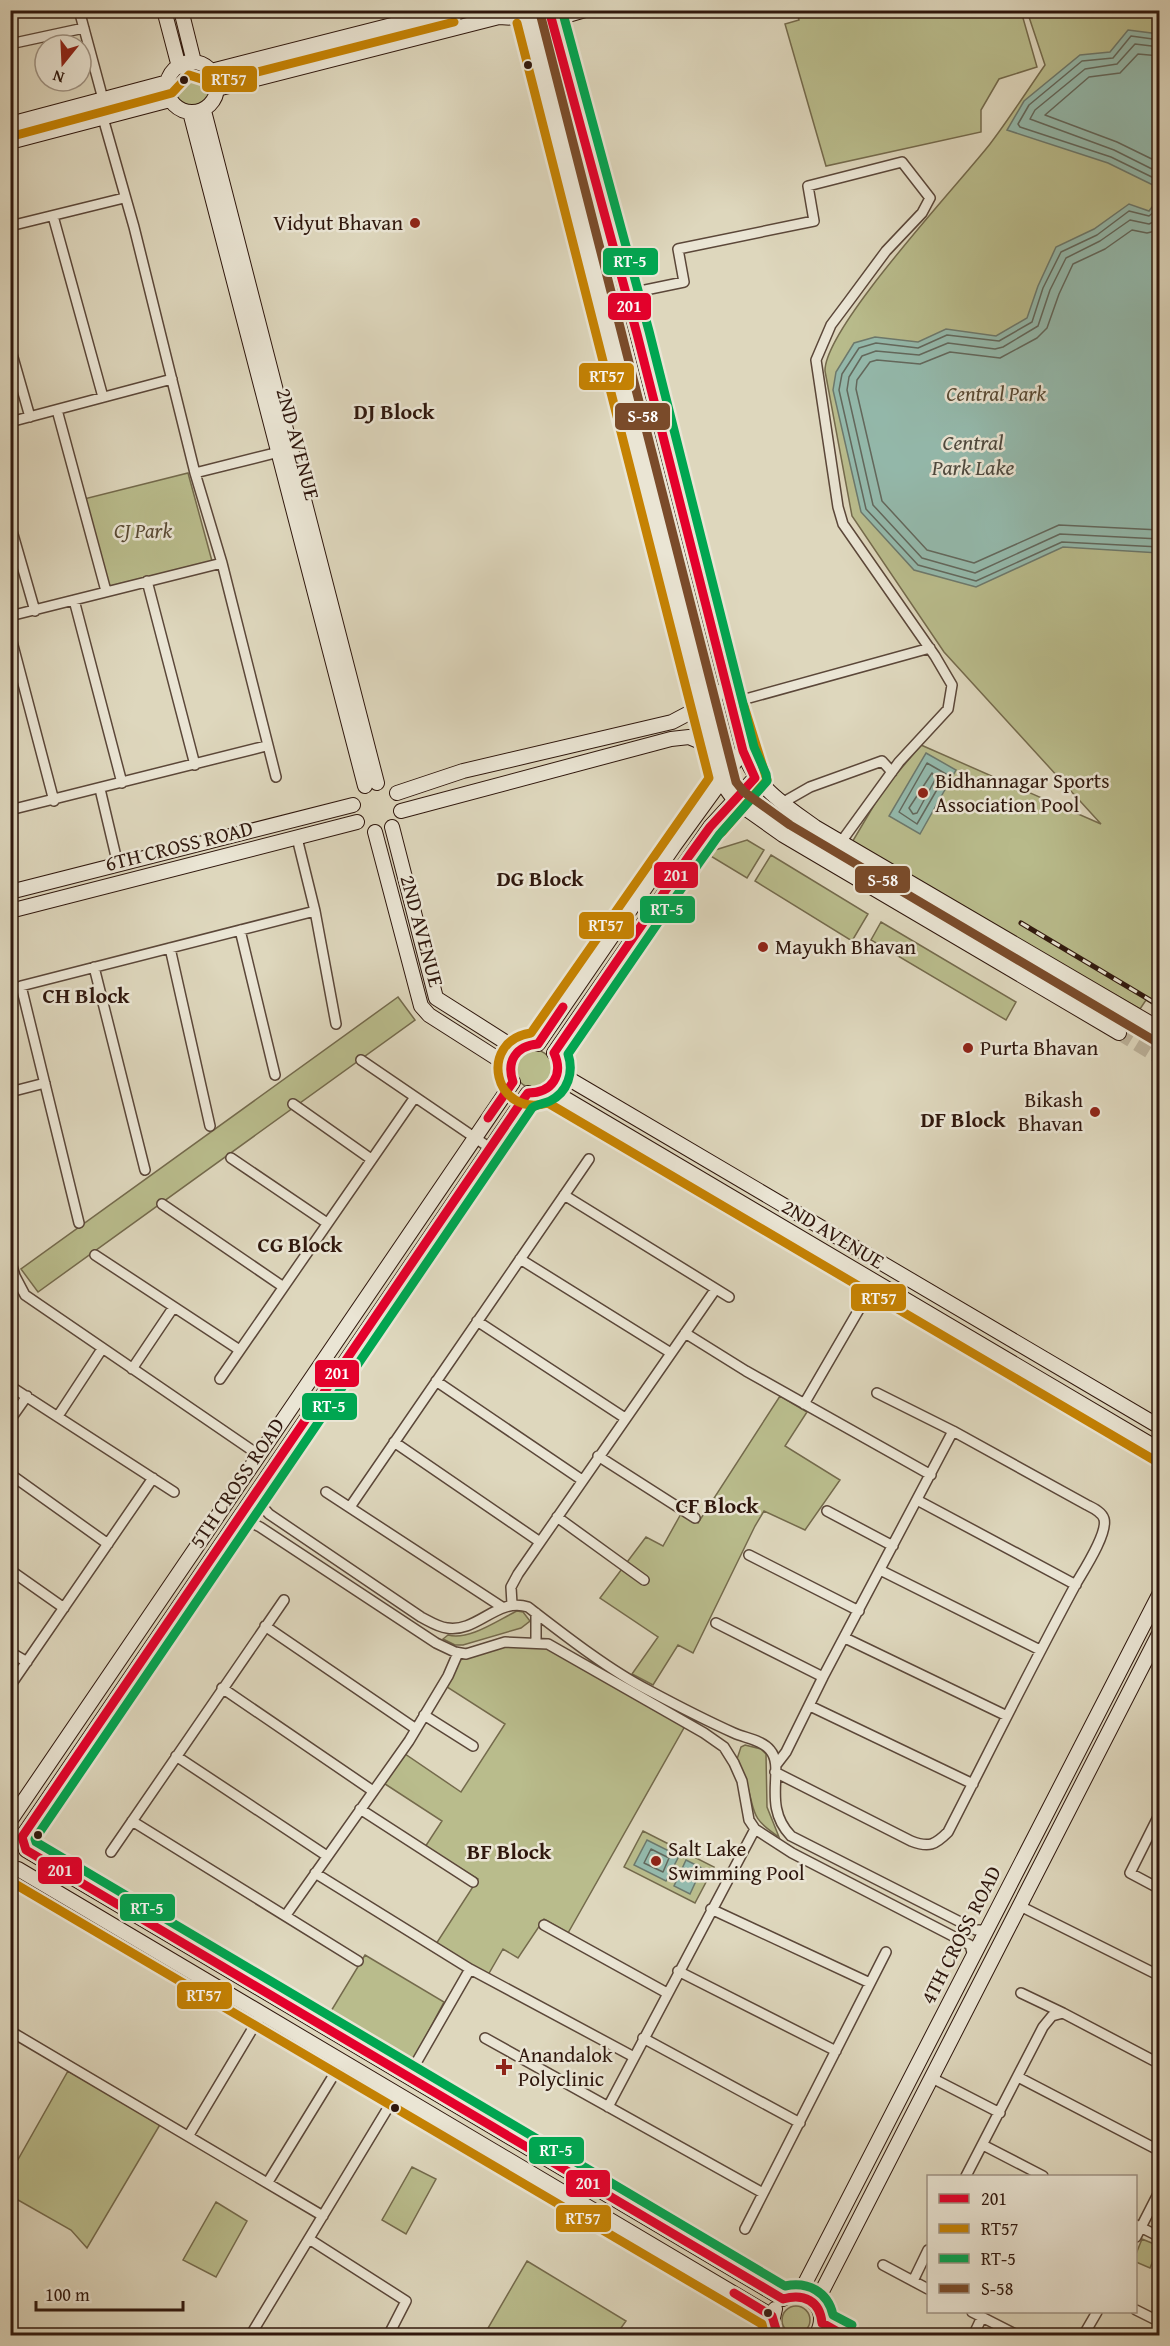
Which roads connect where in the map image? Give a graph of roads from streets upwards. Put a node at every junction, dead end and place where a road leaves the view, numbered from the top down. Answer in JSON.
{"nodes":[{"id":1,"x":80,"y":10,"type":"edge"},
{"id":2,"x":164,"y":10,"type":"edge"},
{"id":3,"x":181,"y":10,"type":"edge"},
{"id":4,"x":451,"y":10,"type":"edge"},
{"id":5,"x":585,"y":10,"type":"edge"},
{"id":6,"x":528,"y":15,"type":"edge"},
{"id":7,"x":550,"y":15,"type":"edge"},
{"id":8,"x":84,"y":28,"type":"junction"},
{"id":9,"x":11,"y":43,"type":"edge"},
{"id":10,"x":194,"y":62,"type":"junction"},
{"id":11,"x":178,"y":66,"type":"junction"},
{"id":12,"x":211,"y":71,"type":"junction"},
{"id":13,"x":168,"y":82,"type":"junction"},
{"id":14,"x":217,"y":89,"type":"junction"},
{"id":15,"x":103,"y":99,"type":"junction"},
{"id":16,"x":170,"y":100,"type":"junction"},
{"id":17,"x":204,"y":111,"type":"junction"},
{"id":18,"x":190,"y":112,"type":"junction"},
{"id":19,"x":104,"y":118,"type":"junction"},
{"id":20,"x":10,"y":124,"type":"edge"},
{"id":21,"x":10,"y":142,"type":"edge"},
{"id":22,"x":124,"y":198,"type":"junction"},
{"id":23,"x":53,"y":216,"type":"junction"},
{"id":24,"x":10,"y":226,"type":"edge"},
{"id":25,"x":626,"y":294,"type":"junction"},
{"id":26,"x":10,"y":347,"type":"edge"},
{"id":27,"x":172,"y":379,"type":"junction"},
{"id":28,"x":104,"y":397,"type":"junction"},
{"id":29,"x":57,"y":410,"type":"junction"},
{"id":30,"x":30,"y":417,"type":"junction"},
{"id":31,"x":10,"y":422,"type":"edge"},
{"id":32,"x":285,"y":450,"type":"junction"},
{"id":33,"x":195,"y":473,"type":"junction"},
{"id":34,"x":10,"y":524,"type":"edge"},
{"id":35,"x":222,"y":563,"type":"junction"},
{"id":36,"x":147,"y":581,"type":"junction"},
{"id":37,"x":106,"y":591,"type":"junction"},
{"id":38,"x":74,"y":600,"type":"junction"},
{"id":39,"x":35,"y":611,"type":"junction"},
{"id":40,"x":10,"y":616,"type":"edge"},
{"id":41,"x":10,"y":634,"type":"edge"},
{"id":42,"x":930,"y":648,"type":"junction"},
{"id":43,"x":729,"y":696,"type":"junction"},
{"id":44,"x":701,"y":697,"type":"junction"},
{"id":45,"x":266,"y":746,"type":"junction"},
{"id":46,"x":713,"y":747,"type":"junction"},
{"id":47,"x":743,"y":751,"type":"junction"},
{"id":48,"x":548,"y":753,"type":"junction"},
{"id":49,"x":195,"y":765,"type":"junction"},
{"id":50,"x":553,"y":771,"type":"junction"},
{"id":51,"x":892,"y":772,"type":"junction"},
{"id":52,"x":276,"y":777,"type":"dead end"},
{"id":53,"x":755,"y":778,"type":"junction"},
{"id":54,"x":722,"y":780,"type":"junction"},
{"id":55,"x":122,"y":783,"type":"junction"},
{"id":56,"x":371,"y":784,"type":"junction"},
{"id":57,"x":100,"y":789,"type":"junction"},
{"id":58,"x":397,"y":793,"type":"junction"},
{"id":59,"x":54,"y":801,"type":"junction"},
{"id":60,"x":735,"y":801,"type":"junction"},
{"id":61,"x":782,"y":803,"type":"junction"},
{"id":62,"x":352,"y":805,"type":"junction"},
{"id":63,"x":10,"y":810,"type":"edge"},
{"id":64,"x":401,"y":811,"type":"junction"},
{"id":65,"x":357,"y":822,"type":"junction"},
{"id":66,"x":392,"y":827,"type":"junction"},
{"id":67,"x":375,"y":832,"type":"junction"},
{"id":68,"x":297,"y":838,"type":"junction"},
{"id":69,"x":841,"y":842,"type":"junction"},
{"id":70,"x":166,"y":854,"type":"junction"},
{"id":71,"x":118,"y":865,"type":"junction"},
{"id":72,"x":171,"y":871,"type":"junction"},
{"id":73,"x":74,"y":876,"type":"junction"},
{"id":74,"x":10,"y":892,"type":"edge"},
{"id":75,"x":79,"y":893,"type":"junction"},
{"id":76,"x":937,"y":899,"type":"junction"},
{"id":77,"x":10,"y":911,"type":"edge"},
{"id":78,"x":315,"y":911,"type":"junction"},
{"id":79,"x":926,"y":919,"type":"junction"},
{"id":80,"x":240,"y":930,"type":"junction"},
{"id":81,"x":170,"y":948,"type":"junction"},
{"id":82,"x":94,"y":967,"type":"junction"},
{"id":83,"x":336,"y":1024,"type":"dead end"},
{"id":84,"x":1160,"y":1029,"type":"edge"},
{"id":85,"x":1119,"y":1033,"type":"tunnel mouth"},
{"id":86,"x":538,"y":1044,"type":"junction"},
{"id":87,"x":518,"y":1050,"type":"junction"},
{"id":88,"x":554,"y":1053,"type":"junction"},
{"id":89,"x":361,"y":1060,"type":"dead end"},
{"id":90,"x":509,"y":1066,"type":"junction"},
{"id":91,"x":559,"y":1073,"type":"junction"},
{"id":92,"x":275,"y":1076,"type":"dead end"},
{"id":93,"x":513,"y":1082,"type":"junction"},
{"id":94,"x":45,"y":1083,"type":"junction"},
{"id":95,"x":549,"y":1089,"type":"junction"},
{"id":96,"x":10,"y":1092,"type":"edge"},
{"id":97,"x":528,"y":1093,"type":"junction"},
{"id":98,"x":415,"y":1097,"type":"junction"},
{"id":99,"x":292,"y":1104,"type":"dead end"},
{"id":100,"x":210,"y":1126,"type":"dead end"},
{"id":101,"x":474,"y":1139,"type":"junction"},
{"id":102,"x":490,"y":1148,"type":"junction"},
{"id":103,"x":231,"y":1158,"type":"dead end"},
{"id":104,"x":371,"y":1159,"type":"junction"},
{"id":105,"x":589,"y":1159,"type":"dead end"},
{"id":106,"x":145,"y":1170,"type":"dead end"},
{"id":107,"x":564,"y":1195,"type":"junction"},
{"id":108,"x":162,"y":1204,"type":"dead end"},
{"id":109,"x":327,"y":1222,"type":"junction"},
{"id":110,"x":79,"y":1223,"type":"dead end"},
{"id":111,"x":864,"y":1253,"type":"junction"},
{"id":112,"x":95,"y":1255,"type":"dead end"},
{"id":113,"x":10,"y":1259,"type":"edge"},
{"id":114,"x":520,"y":1259,"type":"junction"},
{"id":115,"x":854,"y":1270,"type":"junction"},
{"id":116,"x":875,"y":1282,"type":"junction"},
{"id":117,"x":282,"y":1286,"type":"junction"},
{"id":118,"x":715,"y":1290,"type":"junction"},
{"id":119,"x":927,"y":1290,"type":"junction"},
{"id":120,"x":729,"y":1297,"type":"dead end"},
{"id":121,"x":916,"y":1307,"type":"junction"},
{"id":122,"x":173,"y":1308,"type":"junction"},
{"id":123,"x":477,"y":1321,"type":"junction"},
{"id":124,"x":685,"y":1333,"type":"junction"},
{"id":125,"x":102,"y":1349,"type":"junction"},
{"id":126,"x":238,"y":1349,"type":"junction"},
{"id":127,"x":671,"y":1353,"type":"junction"},
{"id":128,"x":132,"y":1369,"type":"junction"},
{"id":129,"x":220,"y":1379,"type":"dead end"},
{"id":130,"x":436,"y":1381,"type":"junction"},
{"id":131,"x":10,"y":1386,"type":"edge"},
{"id":132,"x":305,"y":1387,"type":"junction"},
{"id":133,"x":877,"y":1393,"type":"dead end"},
{"id":134,"x":27,"y":1396,"type":"junction"},
{"id":135,"x":320,"y":1398,"type":"junction"},
{"id":136,"x":804,"y":1404,"type":"junction"},
{"id":137,"x":58,"y":1416,"type":"junction"},
{"id":138,"x":625,"y":1418,"type":"junction"},
{"id":139,"x":1144,"y":1418,"type":"junction"},
{"id":140,"x":10,"y":1420,"type":"edge"},
{"id":141,"x":1160,"y":1427,"type":"edge"},
{"id":142,"x":953,"y":1431,"type":"junction"},
{"id":143,"x":1135,"y":1434,"type":"junction"},
{"id":144,"x":394,"y":1442,"type":"junction"},
{"id":145,"x":1160,"y":1450,"type":"edge"},
{"id":146,"x":259,"y":1455,"type":"junction"},
{"id":147,"x":598,"y":1456,"type":"junction"},
{"id":148,"x":10,"y":1474,"type":"edge"},
{"id":149,"x":931,"y":1475,"type":"junction"},
{"id":150,"x":153,"y":1478,"type":"junction"},
{"id":151,"x":582,"y":1480,"type":"junction"},
{"id":152,"x":256,"y":1491,"type":"junction"},
{"id":153,"x":174,"y":1492,"type":"dead end"},
{"id":154,"x":326,"y":1492,"type":"dead end"},
{"id":155,"x":917,"y":1500,"type":"junction"},
{"id":156,"x":350,"y":1507,"type":"junction"},
{"id":157,"x":827,"y":1511,"type":"dead end"},
{"id":158,"x":556,"y":1517,"type":"junction"},
{"id":159,"x":695,"y":1518,"type":"dead end"},
{"id":160,"x":236,"y":1523,"type":"junction"},
{"id":161,"x":540,"y":1542,"type":"junction"},
{"id":162,"x":108,"y":1544,"type":"junction"},
{"id":163,"x":893,"y":1546,"type":"junction"},
{"id":164,"x":749,"y":1555,"type":"dead end"},
{"id":165,"x":347,"y":1567,"type":"junction"},
{"id":166,"x":10,"y":1570,"type":"edge"},
{"id":167,"x":880,"y":1570,"type":"junction"},
{"id":168,"x":339,"y":1579,"type":"junction"},
{"id":169,"x":644,"y":1580,"type":"dead end"},
{"id":170,"x":1076,"y":1585,"type":"junction"},
{"id":171,"x":1160,"y":1593,"type":"edge"},
{"id":172,"x":284,"y":1600,"type":"dead end"},
{"id":173,"x":507,"y":1605,"type":"junction"},
{"id":174,"x":64,"y":1608,"type":"junction"},
{"id":175,"x":859,"y":1611,"type":"junction"},
{"id":176,"x":536,"y":1613,"type":"junction"},
{"id":177,"x":716,"y":1623,"type":"dead end"},
{"id":178,"x":265,"y":1626,"type":"junction"},
{"id":179,"x":441,"y":1627,"type":"junction"},
{"id":180,"x":1160,"y":1632,"type":"edge"},
{"id":181,"x":845,"y":1638,"type":"junction"},
{"id":182,"x":536,"y":1641,"type":"junction"},
{"id":183,"x":436,"y":1643,"type":"junction"},
{"id":184,"x":1040,"y":1650,"type":"junction"},
{"id":185,"x":10,"y":1652,"type":"edge"},
{"id":186,"x":458,"y":1653,"type":"junction"},
{"id":187,"x":27,"y":1662,"type":"junction"},
{"id":188,"x":823,"y":1677,"type":"junction"},
{"id":189,"x":10,"y":1686,"type":"edge"},
{"id":190,"x":222,"y":1688,"type":"junction"},
{"id":191,"x":810,"y":1706,"type":"junction"},
{"id":192,"x":424,"y":1715,"type":"junction"},
{"id":193,"x":1007,"y":1716,"type":"junction"},
{"id":194,"x":416,"y":1729,"type":"junction"},
{"id":195,"x":734,"y":1733,"type":"junction"},
{"id":196,"x":473,"y":1746,"type":"dead end"},
{"id":197,"x":724,"y":1747,"type":"junction"},
{"id":198,"x":176,"y":1756,"type":"junction"},
{"id":199,"x":776,"y":1769,"type":"junction"},
{"id":200,"x":973,"y":1784,"type":"junction"},
{"id":201,"x":373,"y":1791,"type":"junction"},
{"id":202,"x":360,"y":1809,"type":"junction"},
{"id":203,"x":1160,"y":1813,"type":"edge"},
{"id":204,"x":10,"y":1821,"type":"edge"},
{"id":205,"x":132,"y":1821,"type":"junction"},
{"id":206,"x":10,"y":1828,"type":"edge"},
{"id":207,"x":755,"y":1829,"type":"junction"},
{"id":208,"x":790,"y":1836,"type":"junction"},
{"id":209,"x":24,"y":1844,"type":"junction"},
{"id":210,"x":780,"y":1846,"type":"junction"},
{"id":211,"x":111,"y":1852,"type":"dead end"},
{"id":212,"x":327,"y":1856,"type":"junction"},
{"id":213,"x":14,"y":1871,"type":"edge"},
{"id":214,"x":315,"y":1873,"type":"junction"},
{"id":215,"x":878,"y":1881,"type":"junction"},
{"id":216,"x":473,"y":1882,"type":"dead end"},
{"id":217,"x":1160,"y":1889,"type":"edge"},
{"id":218,"x":872,"y":1893,"type":"junction"},
{"id":219,"x":1020,"y":1905,"type":"junction"},
{"id":220,"x":711,"y":1909,"type":"junction"},
{"id":221,"x":286,"y":1915,"type":"junction"},
{"id":222,"x":544,"y":1925,"type":"dead end"},
{"id":223,"x":987,"y":1929,"type":"junction"},
{"id":224,"x":886,"y":1952,"type":"dead end"},
{"id":225,"x":973,"y":1956,"type":"junction"},
{"id":226,"x":358,"y":1961,"type":"dead end"},
{"id":227,"x":470,"y":1969,"type":"junction"},
{"id":228,"x":678,"y":1971,"type":"junction"},
{"id":229,"x":1160,"y":1976,"type":"edge"},
{"id":230,"x":870,"y":1983,"type":"junction"},
{"id":231,"x":958,"y":1988,"type":"junction"},
{"id":232,"x":667,"y":1993,"type":"junction"},
{"id":233,"x":1022,"y":1993,"type":"dead end"},
{"id":234,"x":974,"y":1997,"type":"junction"},
{"id":235,"x":262,"y":2013,"type":"junction"},
{"id":236,"x":1063,"y":2013,"type":"junction"},
{"id":237,"x":10,"y":2031,"type":"edge"},
{"id":238,"x":485,"y":2038,"type":"dead end"},
{"id":239,"x":643,"y":2038,"type":"junction"},
{"id":240,"x":836,"y":2051,"type":"junction"},
{"id":241,"x":634,"y":2057,"type":"junction"},
{"id":242,"x":1160,"y":2064,"type":"edge"},
{"id":243,"x":335,"y":2073,"type":"dead end"},
{"id":244,"x":408,"y":2077,"type":"junction"},
{"id":245,"x":1017,"y":2077,"type":"junction"},
{"id":246,"x":932,"y":2078,"type":"junction"},
{"id":247,"x":397,"y":2093,"type":"junction"},
{"id":248,"x":460,"y":2107,"type":"junction"},
{"id":249,"x":608,"y":2107,"type":"junction"},
{"id":250,"x":1000,"y":2113,"type":"junction"},
{"id":251,"x":800,"y":2122,"type":"junction"},
{"id":252,"x":450,"y":2124,"type":"junction"},
{"id":253,"x":189,"y":2135,"type":"junction"},
{"id":254,"x":983,"y":2145,"type":"junction"},
{"id":255,"x":1160,"y":2151,"type":"edge"},
{"id":256,"x":967,"y":2175,"type":"edge"},
{"id":257,"x":1041,"y":2175,"type":"edge"},
{"id":258,"x":268,"y":2182,"type":"junction"},
{"id":259,"x":1160,"y":2190,"type":"edge"},
{"id":260,"x":763,"y":2193,"type":"junction"},
{"id":261,"x":848,"y":2200,"type":"junction"},
{"id":262,"x":865,"y":2209,"type":"junction"},
{"id":263,"x":323,"y":2216,"type":"junction"},
{"id":264,"x":1138,"y":2226,"type":"edge"},
{"id":265,"x":745,"y":2229,"type":"dead end"},
{"id":266,"x":1160,"y":2237,"type":"edge"},
{"id":267,"x":309,"y":2239,"type":"junction"},
{"id":268,"x":927,"y":2252,"type":"edge"},
{"id":269,"x":883,"y":2265,"type":"dead end"},
{"id":270,"x":913,"y":2281,"type":"junction"},
{"id":271,"x":927,"y":2288,"type":"edge"},
{"id":272,"x":799,"y":2295,"type":"junction"},
{"id":273,"x":783,"y":2299,"type":"junction"},
{"id":274,"x":816,"y":2304,"type":"junction"},
{"id":275,"x":1137,"y":2310,"type":"edge"},
{"id":276,"x":974,"y":2313,"type":"edge"},
{"id":277,"x":1095,"y":2313,"type":"edge"},
{"id":278,"x":772,"y":2316,"type":"junction"},
{"id":279,"x":982,"y":2317,"type":"junction"},
{"id":280,"x":1160,"y":2322,"type":"edge"},
{"id":281,"x":819,"y":2329,"type":"edge"},
{"id":282,"x":250,"y":2336,"type":"edge"},
{"id":283,"x":388,"y":2336,"type":"edge"},
{"id":284,"x":778,"y":2336,"type":"edge"},
{"id":285,"x":846,"y":2336,"type":"edge"},
{"id":286,"x":973,"y":2336,"type":"edge"},
{"id":287,"x":1019,"y":2336,"type":"edge"},
{"id":288,"x":1083,"y":2336,"type":"edge"}],
"edges":[{"from":1,"to":8,"type":"street"},
{"from":2,"to":11,"type":"street"},
{"from":3,"to":10,"type":"street"},
{"from":4,"to":12,"type":"street"},
{"from":5,"to":7,"type":"street"},
{"from":6,"to":7,"type":"street"},
{"from":6,"to":14,"type":"street"},
{"from":6,"to":44,"type":"street"},
{"from":7,"to":25,"type":"street"},
{"from":8,"to":9,"type":"street"},
{"from":8,"to":15,"type":"street"},
{"from":10,"to":11,"type":"street"},
{"from":10,"to":12,"type":"street"},
{"from":11,"to":13,"type":"street"},
{"from":12,"to":14,"type":"street"},
{"from":13,"to":15,"type":"street"},
{"from":13,"to":16,"type":"street"},
{"from":14,"to":17,"type":"street"},
{"from":15,"to":20,"type":"street"},
{"from":16,"to":18,"type":"street"},
{"from":16,"to":19,"type":"street"},
{"from":17,"to":18,"type":"street"},
{"from":17,"to":32,"type":"street","name":"2ND AVENUE"},
{"from":18,"to":32,"type":"street","name":"2ND AVENUE"},
{"from":19,"to":21,"type":"street"},
{"from":19,"to":22,"type":"street"},
{"from":22,"to":23,"type":"street"},
{"from":22,"to":27,"type":"street"},
{"from":23,"to":24,"type":"street"},
{"from":23,"to":28,"type":"street"},
{"from":25,"to":42,"type":"street"},
{"from":25,"to":43,"type":"street"},
{"from":26,"to":30,"type":"street"},
{"from":27,"to":28,"type":"street"},
{"from":27,"to":33,"type":"street"},
{"from":28,"to":29,"type":"street"},
{"from":29,"to":30,"type":"street"},
{"from":29,"to":37,"type":"street"},
{"from":30,"to":31,"type":"street"},
{"from":32,"to":33,"type":"street"},
{"from":32,"to":56,"type":"street","name":"2ND AVENUE"},
{"from":33,"to":35,"type":"street"},
{"from":34,"to":39,"type":"street"},
{"from":35,"to":36,"type":"street"},
{"from":35,"to":45,"type":"street"},
{"from":36,"to":37,"type":"street"},
{"from":36,"to":49,"type":"street"},
{"from":37,"to":38,"type":"street"},
{"from":38,"to":39,"type":"street"},
{"from":38,"to":55,"type":"street"},
{"from":39,"to":40,"type":"street"},
{"from":41,"to":59,"type":"street"},
{"from":42,"to":43,"type":"street"},
{"from":42,"to":51,"type":"street"},
{"from":43,"to":44,"type":"street"},
{"from":43,"to":47,"type":"street"},
{"from":44,"to":46,"type":"street"},
{"from":44,"to":48,"type":"street"},
{"from":45,"to":49,"type":"street"},
{"from":45,"to":52,"type":"street"},
{"from":46,"to":50,"type":"street"},
{"from":46,"to":54,"type":"street"},
{"from":47,"to":53,"type":"street"},
{"from":47,"to":54,"type":"street"},
{"from":48,"to":50,"type":"street"},
{"from":48,"to":58,"type":"street"},
{"from":49,"to":55,"type":"street"},
{"from":50,"to":64,"type":"street"},
{"from":51,"to":61,"type":"street"},
{"from":51,"to":69,"type":"street"},
{"from":53,"to":60,"type":"street"},
{"from":53,"to":61,"type":"street"},
{"from":54,"to":60,"type":"street"},
{"from":54,"to":86,"type":"street"},
{"from":55,"to":57,"type":"street"},
{"from":56,"to":58,"type":"street"},
{"from":56,"to":62,"type":"street"},
{"from":57,"to":59,"type":"street"},
{"from":57,"to":71,"type":"street"},
{"from":58,"to":64,"type":"street"},
{"from":59,"to":63,"type":"street"},
{"from":60,"to":79,"type":"street"},
{"from":60,"to":88,"type":"street"},
{"from":61,"to":69,"type":"street"},
{"from":62,"to":65,"type":"street"},
{"from":62,"to":70,"type":"street","name":"6TH CROSS ROAD"},
{"from":64,"to":66,"type":"street"},
{"from":65,"to":67,"type":"street"},
{"from":65,"to":68,"type":"street","name":"6TH CROSS ROAD"},
{"from":66,"to":67,"type":"street"},
{"from":66,"to":87,"type":"street","name":"2ND AVENUE"},
{"from":67,"to":90,"type":"street","name":"2ND AVENUE"},
{"from":68,"to":72,"type":"street","name":"6TH CROSS ROAD"},
{"from":68,"to":78,"type":"street"},
{"from":69,"to":76,"type":"street"},
{"from":70,"to":71,"type":"street","name":"6TH CROSS ROAD"},
{"from":70,"to":72,"type":"street"},
{"from":71,"to":73,"type":"street","name":"6TH CROSS ROAD"},
{"from":72,"to":75,"type":"street","name":"6TH CROSS ROAD"},
{"from":73,"to":74,"type":"street","name":"6TH CROSS ROAD"},
{"from":73,"to":75,"type":"street"},
{"from":75,"to":77,"type":"street","name":"6TH CROSS ROAD"},
{"from":76,"to":79,"type":"street"},
{"from":76,"to":84,"type":"street"},
{"from":78,"to":80,"type":"street"},
{"from":78,"to":83,"type":"street"},
{"from":79,"to":85,"type":"street"},
{"from":80,"to":81,"type":"street"},
{"from":80,"to":92,"type":"street"},
{"from":81,"to":82,"type":"street"},
{"from":81,"to":100,"type":"street"},
{"from":82,"to":94,"type":"street"},
{"from":82,"to":106,"type":"street"},
{"from":86,"to":87,"type":"street"},
{"from":86,"to":88,"type":"street"},
{"from":87,"to":90,"type":"street"},
{"from":88,"to":91,"type":"street"},
{"from":89,"to":98,"type":"street"},
{"from":90,"to":93,"type":"street"},
{"from":91,"to":95,"type":"street"},
{"from":91,"to":111,"type":"street","name":"2ND AVENUE"},
{"from":93,"to":97,"type":"street"},
{"from":93,"to":101,"type":"street","name":"5TH CROSS ROAD"},
{"from":94,"to":96,"type":"street"},
{"from":94,"to":110,"type":"street"},
{"from":95,"to":97,"type":"street"},
{"from":95,"to":115,"type":"street","name":"2ND AVENUE"},
{"from":97,"to":102,"type":"street","name":"5TH CROSS ROAD"},
{"from":98,"to":101,"type":"street"},
{"from":98,"to":104,"type":"street"},
{"from":99,"to":104,"type":"street"},
{"from":101,"to":102,"type":"street"},
{"from":101,"to":132,"type":"street","name":"5TH CROSS ROAD"},
{"from":102,"to":135,"type":"street","name":"5TH CROSS ROAD"},
{"from":103,"to":109,"type":"street"},
{"from":104,"to":109,"type":"street"},
{"from":105,"to":107,"type":"street"},
{"from":107,"to":114,"type":"street"},
{"from":107,"to":118,"type":"street"},
{"from":108,"to":117,"type":"street"},
{"from":109,"to":117,"type":"street"},
{"from":111,"to":115,"type":"street"},
{"from":111,"to":119,"type":"street","name":"2ND AVENUE"},
{"from":112,"to":122,"type":"street"},
{"from":113,"to":125,"type":"street"},
{"from":114,"to":123,"type":"street"},
{"from":114,"to":127,"type":"street"},
{"from":115,"to":116,"type":"street","name":"2ND AVENUE"},
{"from":116,"to":121,"type":"street","name":"2ND AVENUE"},
{"from":116,"to":136,"type":"street"},
{"from":117,"to":126,"type":"street"},
{"from":118,"to":120,"type":"street"},
{"from":118,"to":124,"type":"street"},
{"from":119,"to":121,"type":"street"},
{"from":119,"to":139,"type":"street","name":"2ND AVENUE"},
{"from":121,"to":143,"type":"street","name":"2ND AVENUE"},
{"from":122,"to":126,"type":"street"},
{"from":122,"to":128,"type":"street"},
{"from":123,"to":130,"type":"street"},
{"from":123,"to":138,"type":"street"},
{"from":124,"to":127,"type":"street"},
{"from":124,"to":136,"type":"street"},
{"from":125,"to":128,"type":"street"},
{"from":125,"to":137,"type":"street"},
{"from":126,"to":129,"type":"street"},
{"from":127,"to":138,"type":"street"},
{"from":128,"to":146,"type":"street"},
{"from":130,"to":144,"type":"street"},
{"from":130,"to":151,"type":"street"},
{"from":131,"to":134,"type":"street"},
{"from":132,"to":135,"type":"street"},
{"from":132,"to":146,"type":"street","name":"5TH CROSS ROAD"},
{"from":133,"to":142,"type":"street"},
{"from":134,"to":137,"type":"street"},
{"from":134,"to":140,"type":"street"},
{"from":135,"to":152,"type":"street","name":"5TH CROSS ROAD"},
{"from":136,"to":149,"type":"street"},
{"from":137,"to":150,"type":"street"},
{"from":138,"to":147,"type":"street"},
{"from":139,"to":141,"type":"street","name":"2ND AVENUE"},
{"from":139,"to":143,"type":"street"},
{"from":142,"to":149,"type":"street"},
{"from":142,"to":170,"type":"street"},
{"from":143,"to":145,"type":"street","name":"2ND AVENUE"},
{"from":144,"to":156,"type":"street"},
{"from":144,"to":161,"type":"street"},
{"from":146,"to":204,"type":"street","name":"5TH CROSS ROAD"},
{"from":147,"to":151,"type":"street"},
{"from":147,"to":159,"type":"street"},
{"from":148,"to":162,"type":"street"},
{"from":149,"to":155,"type":"street"},
{"from":150,"to":153,"type":"street"},
{"from":150,"to":162,"type":"street"},
{"from":151,"to":158,"type":"street"},
{"from":152,"to":160,"type":"street","name":"5TH CROSS ROAD"},
{"from":152,"to":165,"type":"street"},
{"from":154,"to":156,"type":"street"},
{"from":155,"to":163,"type":"street"},
{"from":155,"to":170,"type":"street"},
{"from":156,"to":173,"type":"street"},
{"from":157,"to":163,"type":"street"},
{"from":158,"to":161,"type":"street"},
{"from":158,"to":169,"type":"street"},
{"from":160,"to":168,"type":"street"},
{"from":160,"to":209,"type":"street","name":"5TH CROSS ROAD"},
{"from":161,"to":173,"type":"street"},
{"from":162,"to":174,"type":"street"},
{"from":163,"to":167,"type":"street"},
{"from":164,"to":175,"type":"street"},
{"from":165,"to":168,"type":"street"},
{"from":165,"to":179,"type":"street"},
{"from":166,"to":174,"type":"street"},
{"from":167,"to":175,"type":"street"},
{"from":167,"to":184,"type":"street"},
{"from":168,"to":183,"type":"street"},
{"from":170,"to":184,"type":"street"},
{"from":171,"to":223,"type":"street","name":"4TH CROSS ROAD"},
{"from":172,"to":178,"type":"street"},
{"from":173,"to":176,"type":"street"},
{"from":173,"to":179,"type":"street"},
{"from":174,"to":187,"type":"street"},
{"from":175,"to":181,"type":"street"},
{"from":176,"to":182,"type":"street"},
{"from":176,"to":195,"type":"street"},
{"from":177,"to":188,"type":"street"},
{"from":178,"to":190,"type":"street"},
{"from":178,"to":194,"type":"street"},
{"from":179,"to":183,"type":"street"},
{"from":180,"to":219,"type":"street","name":"4TH CROSS ROAD"},
{"from":181,"to":188,"type":"street"},
{"from":181,"to":193,"type":"street"},
{"from":182,"to":186,"type":"street"},
{"from":182,"to":197,"type":"street"},
{"from":183,"to":186,"type":"street"},
{"from":184,"to":193,"type":"street"},
{"from":185,"to":187,"type":"street"},
{"from":186,"to":192,"type":"street"},
{"from":187,"to":189,"type":"street"},
{"from":188,"to":191,"type":"street"},
{"from":190,"to":198,"type":"street"},
{"from":190,"to":201,"type":"street"},
{"from":191,"to":199,"type":"street"},
{"from":191,"to":200,"type":"street"},
{"from":192,"to":194,"type":"street"},
{"from":192,"to":196,"type":"street"},
{"from":193,"to":200,"type":"street"},
{"from":194,"to":201,"type":"street"},
{"from":195,"to":197,"type":"street"},
{"from":195,"to":199,"type":"street"},
{"from":197,"to":207,"type":"street"},
{"from":198,"to":205,"type":"street"},
{"from":198,"to":212,"type":"street"},
{"from":199,"to":200,"type":"street"},
{"from":199,"to":208,"type":"street"},
{"from":201,"to":202,"type":"street"},
{"from":202,"to":212,"type":"street"},
{"from":202,"to":216,"type":"street"},
{"from":203,"to":217,"type":"street"},
{"from":205,"to":211,"type":"street"},
{"from":205,"to":221,"type":"street"},
{"from":206,"to":209,"type":"street"},
{"from":207,"to":210,"type":"street"},
{"from":207,"to":220,"type":"street"},
{"from":208,"to":210,"type":"street"},
{"from":208,"to":215,"type":"street"},
{"from":209,"to":213,"type":"street","name":"5TH CROSS ROAD"},
{"from":209,"to":244,"type":"street"},
{"from":210,"to":218,"type":"street"},
{"from":212,"to":214,"type":"street"},
{"from":213,"to":235,"type":"street"},
{"from":214,"to":221,"type":"street"},
{"from":214,"to":227,"type":"street"},
{"from":215,"to":218,"type":"street"},
{"from":215,"to":223,"type":"street"},
{"from":218,"to":225,"type":"street"},
{"from":219,"to":229,"type":"street"},
{"from":219,"to":234,"type":"street","name":"4TH CROSS ROAD"},
{"from":220,"to":228,"type":"street"},
{"from":220,"to":230,"type":"street"},
{"from":221,"to":226,"type":"street"},
{"from":222,"to":232,"type":"street"},
{"from":223,"to":225,"type":"street","name":"4TH CROSS ROAD"},
{"from":224,"to":230,"type":"street"},
{"from":225,"to":231,"type":"street","name":"4TH CROSS ROAD"},
{"from":227,"to":241,"type":"street"},
{"from":227,"to":244,"type":"street"},
{"from":228,"to":232,"type":"street"},
{"from":228,"to":240,"type":"street"},
{"from":230,"to":240,"type":"street"},
{"from":231,"to":234,"type":"street"},
{"from":231,"to":234,"type":"street"},
{"from":231,"to":261,"type":"street","name":"4TH CROSS ROAD"},
{"from":232,"to":239,"type":"street"},
{"from":233,"to":236,"type":"street"},
{"from":234,"to":246,"type":"street","name":"4TH CROSS ROAD"},
{"from":235,"to":247,"type":"street"},
{"from":235,"to":253,"type":"street"},
{"from":236,"to":242,"type":"street"},
{"from":236,"to":245,"type":"street"},
{"from":237,"to":253,"type":"street"},
{"from":238,"to":249,"type":"street"},
{"from":239,"to":241,"type":"street"},
{"from":239,"to":251,"type":"street"},
{"from":240,"to":251,"type":"street"},
{"from":241,"to":249,"type":"street"},
{"from":243,"to":258,"type":"street"},
{"from":244,"to":248,"type":"street"},
{"from":245,"to":250,"type":"street"},
{"from":245,"to":255,"type":"street"},
{"from":246,"to":250,"type":"street"},
{"from":246,"to":262,"type":"street","name":"4TH CROSS ROAD"},
{"from":247,"to":252,"type":"street"},
{"from":247,"to":263,"type":"street"},
{"from":248,"to":252,"type":"street"},
{"from":248,"to":273,"type":"street"},
{"from":249,"to":260,"type":"street"},
{"from":250,"to":254,"type":"street"},
{"from":251,"to":260,"type":"street"},
{"from":252,"to":278,"type":"street"},
{"from":253,"to":258,"type":"street"},
{"from":254,"to":256,"type":"street"},
{"from":254,"to":257,"type":"street"},
{"from":258,"to":263,"type":"street"},
{"from":259,"to":264,"type":"street"},
{"from":260,"to":265,"type":"street"},
{"from":261,"to":262,"type":"street"},
{"from":261,"to":262,"type":"street"},
{"from":261,"to":272,"type":"street","name":"4TH CROSS ROAD"},
{"from":262,"to":274,"type":"street","name":"4TH CROSS ROAD"},
{"from":263,"to":267,"type":"street"},
{"from":264,"to":266,"type":"street"},
{"from":267,"to":282,"type":"street"},
{"from":267,"to":283,"type":"street"},
{"from":268,"to":270,"type":"street"},
{"from":269,"to":270,"type":"street"},
{"from":270,"to":271,"type":"street"},
{"from":272,"to":273,"type":"street"},
{"from":272,"to":274,"type":"street"},
{"from":273,"to":278,"type":"street"},
{"from":274,"to":281,"type":"street"},
{"from":275,"to":280,"type":"street"},
{"from":276,"to":279,"type":"street"},
{"from":277,"to":288,"type":"street"},
{"from":278,"to":284,"type":"street"},
{"from":279,"to":286,"type":"street"},
{"from":279,"to":287,"type":"street"},
{"from":281,"to":285,"type":"street"}]}
